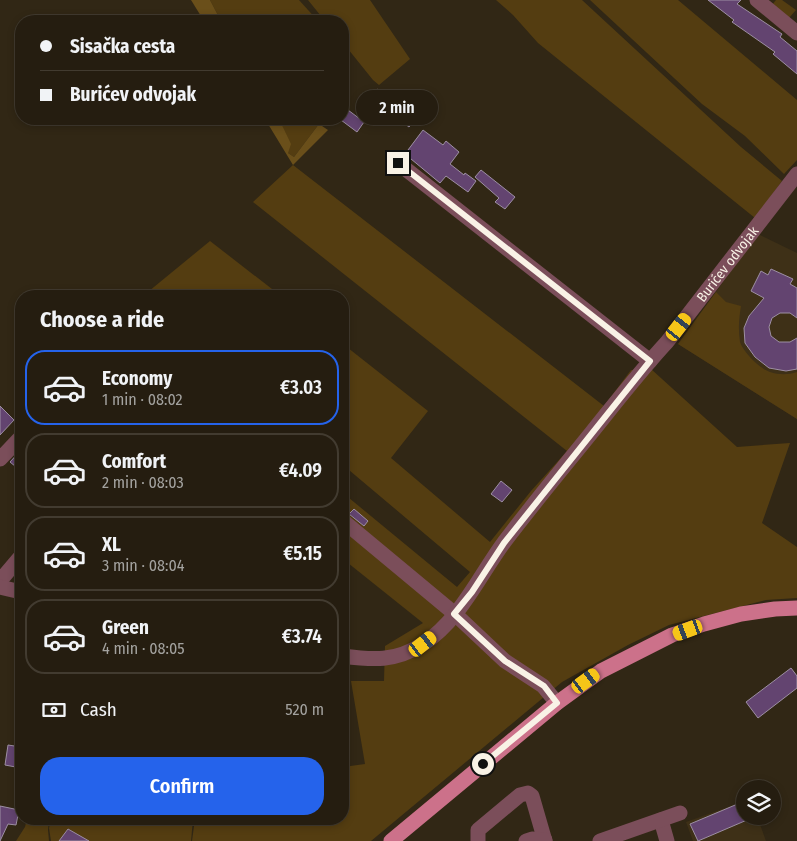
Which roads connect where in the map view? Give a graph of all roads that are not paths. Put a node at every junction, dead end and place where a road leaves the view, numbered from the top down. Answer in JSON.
{"nodes":[{"id":1,"x":757,"y":0,"type":"edge"},
{"id":2,"x":797,"y":33,"type":"edge"},
{"id":3,"x":398,"y":163,"type":"dead end"},
{"id":4,"x":796,"y":175,"type":"edge"},
{"id":5,"x":650,"y":361,"type":"junction"},
{"id":6,"x":15,"y":443,"type":"edge"},
{"id":7,"x":0,"y":459,"type":"edge"},
{"id":8,"x":349,"y":526,"type":"edge"},
{"id":9,"x":15,"y":563,"type":"edge"},
{"id":10,"x":0,"y":581,"type":"edge"},
{"id":11,"x":0,"y":587,"type":"edge"},
{"id":12,"x":15,"y":591,"type":"edge"},
{"id":13,"x":797,"y":608,"type":"edge"},
{"id":14,"x":454,"y":614,"type":"junction"},
{"id":15,"x":349,"y":657,"type":"edge"},
{"id":16,"x":557,"y":703,"type":"junction"},
{"id":17,"x":680,"y":813,"type":"dead end"},
{"id":18,"x":661,"y":820,"type":"junction"},
{"id":19,"x":623,"y":837,"type":"edge"},
{"id":20,"x":394,"y":840,"type":"edge"},
{"id":21,"x":478,"y":841,"type":"edge"},
{"id":22,"x":526,"y":841,"type":"edge"},
{"id":23,"x":545,"y":841,"type":"edge"},
{"id":24,"x":600,"y":841,"type":"edge"},
{"id":25,"x":668,"y":841,"type":"edge"}],
"edges":[{"from":1,"to":2,"type":"street"},
{"from":3,"to":5,"type":"street"},
{"from":4,"to":5,"type":"street","name":"Burićev odvojak"},
{"from":5,"to":14,"type":"street","name":"Burićev odvojak"},
{"from":6,"to":7,"type":"street"},
{"from":8,"to":14,"type":"street"},
{"from":9,"to":10,"type":"street"},
{"from":11,"to":12,"type":"street"},
{"from":13,"to":16,"type":"main road"},
{"from":14,"to":15,"type":"street","name":"Burićev odvojak"},
{"from":14,"to":16,"type":"street"},
{"from":16,"to":20,"type":"main road"},
{"from":17,"to":18,"type":"street"},
{"from":18,"to":19,"type":"street"},
{"from":18,"to":25,"type":"street"},
{"from":19,"to":24,"type":"street"},
{"from":21,"to":23,"type":"street"},
{"from":22,"to":23,"type":"street"}]}
